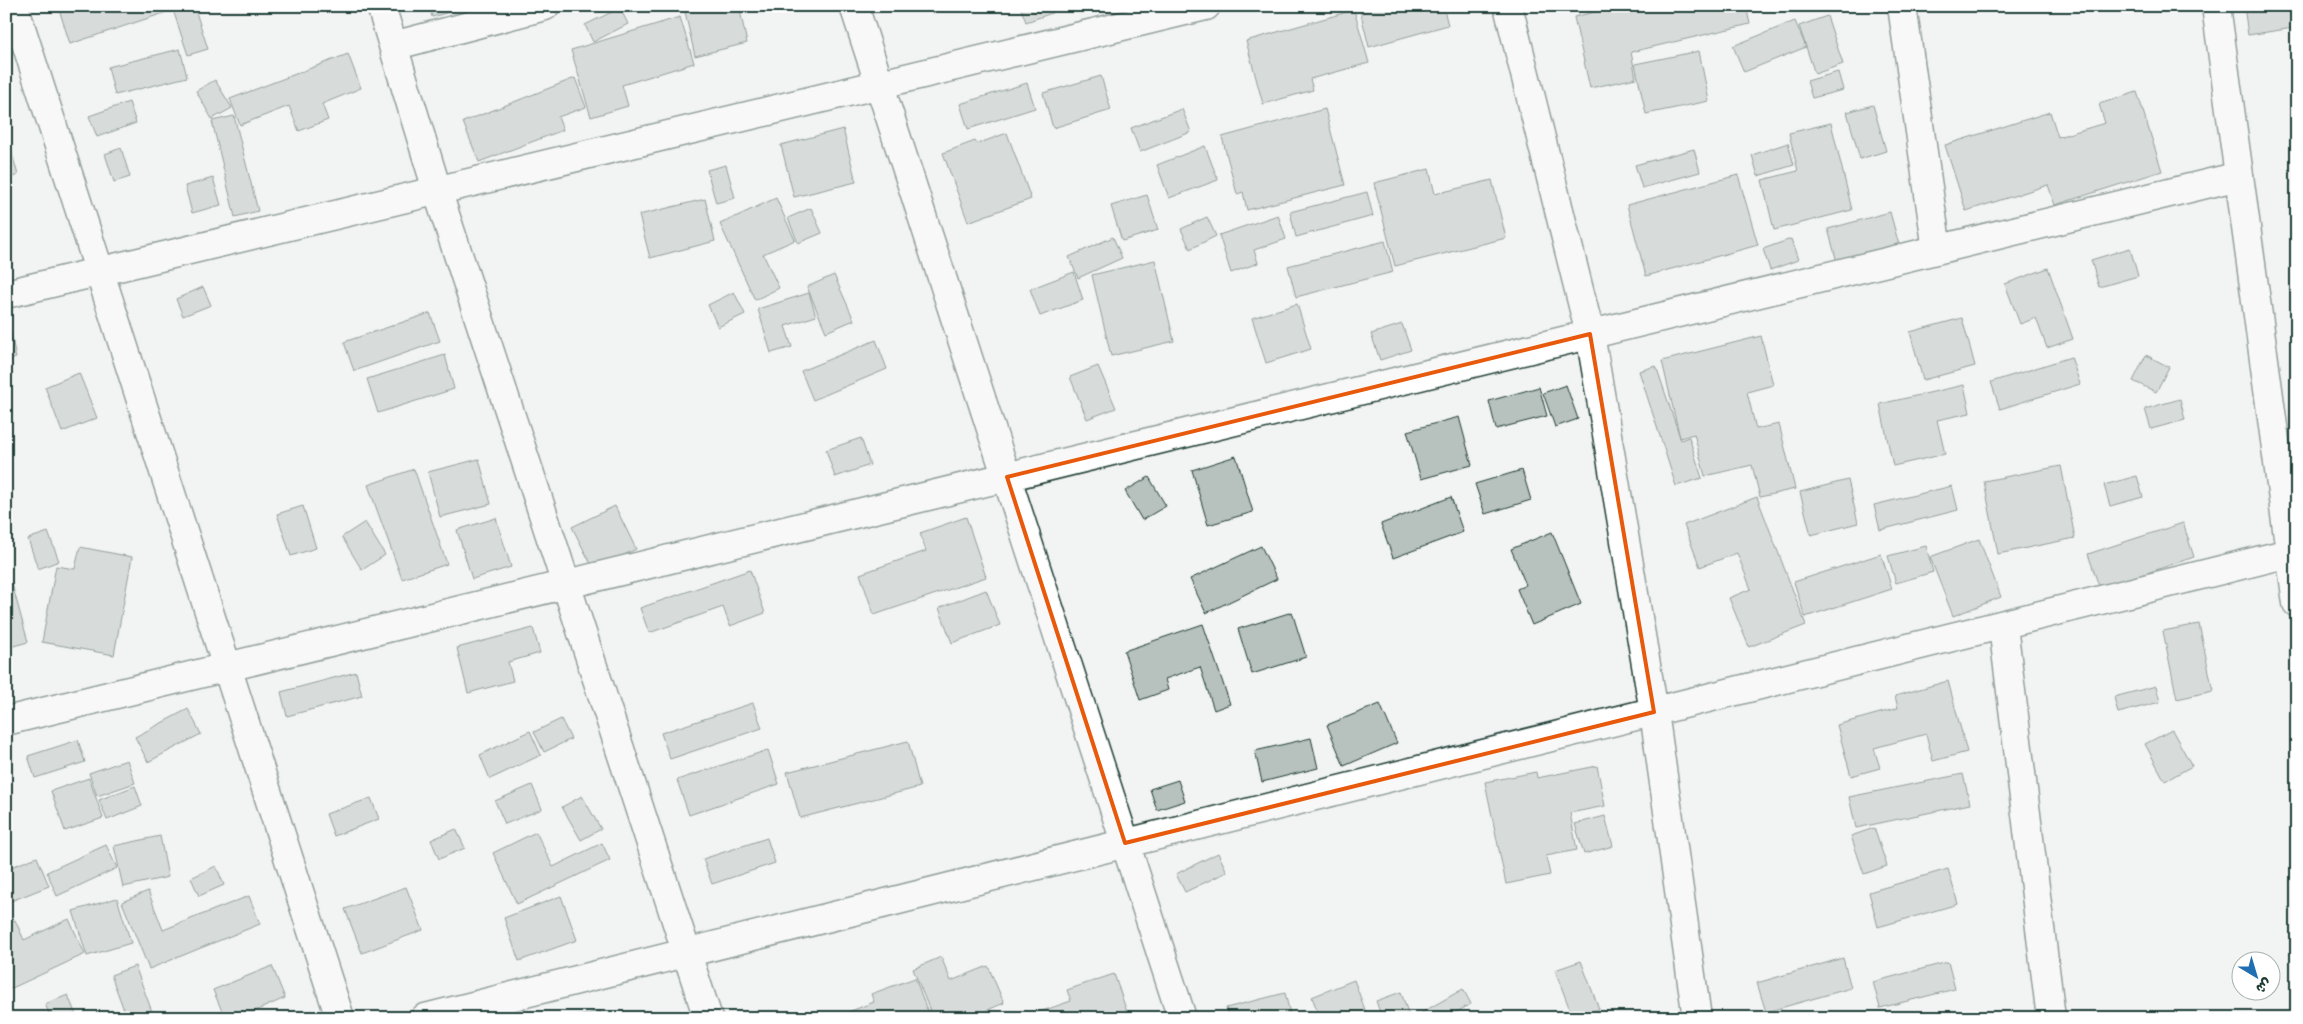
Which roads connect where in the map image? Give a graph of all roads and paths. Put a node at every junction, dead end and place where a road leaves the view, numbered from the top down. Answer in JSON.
{"nodes":[{"id":1,"x":14,"y":6,"type":"edge"},
{"id":2,"x":381,"y":6,"type":"edge"},
{"id":3,"x":545,"y":6,"type":"edge"},
{"id":4,"x":854,"y":6,"type":"edge"},
{"id":5,"x":1206,"y":6,"type":"edge"},
{"id":6,"x":1508,"y":6,"type":"edge"},
{"id":7,"x":1902,"y":6,"type":"edge"},
{"id":8,"x":2216,"y":6,"type":"edge"},
{"id":9,"x":1170,"y":10,"type":"edge"},
{"id":10,"x":393,"y":46,"type":"junction"},
{"id":11,"x":880,"y":85,"type":"junction"},
{"id":12,"x":2239,"y":176,"type":"junction"},
{"id":13,"x":438,"y":190,"type":"junction"},
{"id":14,"x":1937,"y":250,"type":"junction"},
{"id":15,"x":100,"y":272,"type":"junction"},
{"id":16,"x":6,"y":294,"type":"edge"},
{"id":17,"x":1590,"y":334,"type":"junction"},
{"id":18,"x":1007,"y":476,"type":"junction"},
{"id":19,"x":2293,"y":553,"type":"edge"},
{"id":20,"x":566,"y":584,"type":"junction"},
{"id":21,"x":2297,"y":603,"type":"edge"},
{"id":22,"x":2003,"y":626,"type":"junction"},
{"id":23,"x":227,"y":666,"type":"junction"},
{"id":24,"x":1654,"y":712,"type":"junction"},
{"id":25,"x":6,"y":721,"type":"edge"},
{"id":26,"x":1125,"y":844,"type":"junction"},
{"id":27,"x":687,"y":953,"type":"junction"},
{"id":28,"x":340,"y":1018,"type":"edge"},
{"id":29,"x":426,"y":1018,"type":"edge"},
{"id":30,"x":708,"y":1018,"type":"edge"},
{"id":31,"x":1182,"y":1018,"type":"edge"},
{"id":32,"x":1697,"y":1018,"type":"edge"},
{"id":33,"x":2051,"y":1018,"type":"edge"}],
"edges":[{"from":1,"to":15,"type":"street"},
{"from":2,"to":10,"type":"street"},
{"from":3,"to":10,"type":"street"},
{"from":4,"to":11,"type":"street"},
{"from":5,"to":9,"type":"street"},
{"from":6,"to":17,"type":"street"},
{"from":7,"to":14,"type":"street"},
{"from":8,"to":12,"type":"street"},
{"from":9,"to":11,"type":"street"},
{"from":10,"to":13,"type":"street"},
{"from":11,"to":13,"type":"street"},
{"from":11,"to":18,"type":"street"},
{"from":12,"to":14,"type":"street"},
{"from":12,"to":19,"type":"street"},
{"from":13,"to":15,"type":"street"},
{"from":13,"to":20,"type":"street"},
{"from":14,"to":17,"type":"street"},
{"from":15,"to":16,"type":"street"},
{"from":15,"to":23,"type":"street"},
{"from":17,"to":18,"type":"street"},
{"from":17,"to":24,"type":"street"},
{"from":18,"to":20,"type":"street"},
{"from":18,"to":26,"type":"street"},
{"from":19,"to":21,"type":"street"},
{"from":19,"to":22,"type":"street"},
{"from":20,"to":23,"type":"street"},
{"from":20,"to":27,"type":"street"},
{"from":22,"to":24,"type":"street"},
{"from":22,"to":33,"type":"street"},
{"from":23,"to":25,"type":"street"},
{"from":23,"to":28,"type":"street"},
{"from":24,"to":26,"type":"street"},
{"from":24,"to":32,"type":"street"},
{"from":26,"to":27,"type":"street"},
{"from":26,"to":31,"type":"street"},
{"from":27,"to":29,"type":"street"},
{"from":27,"to":30,"type":"street"}]}
